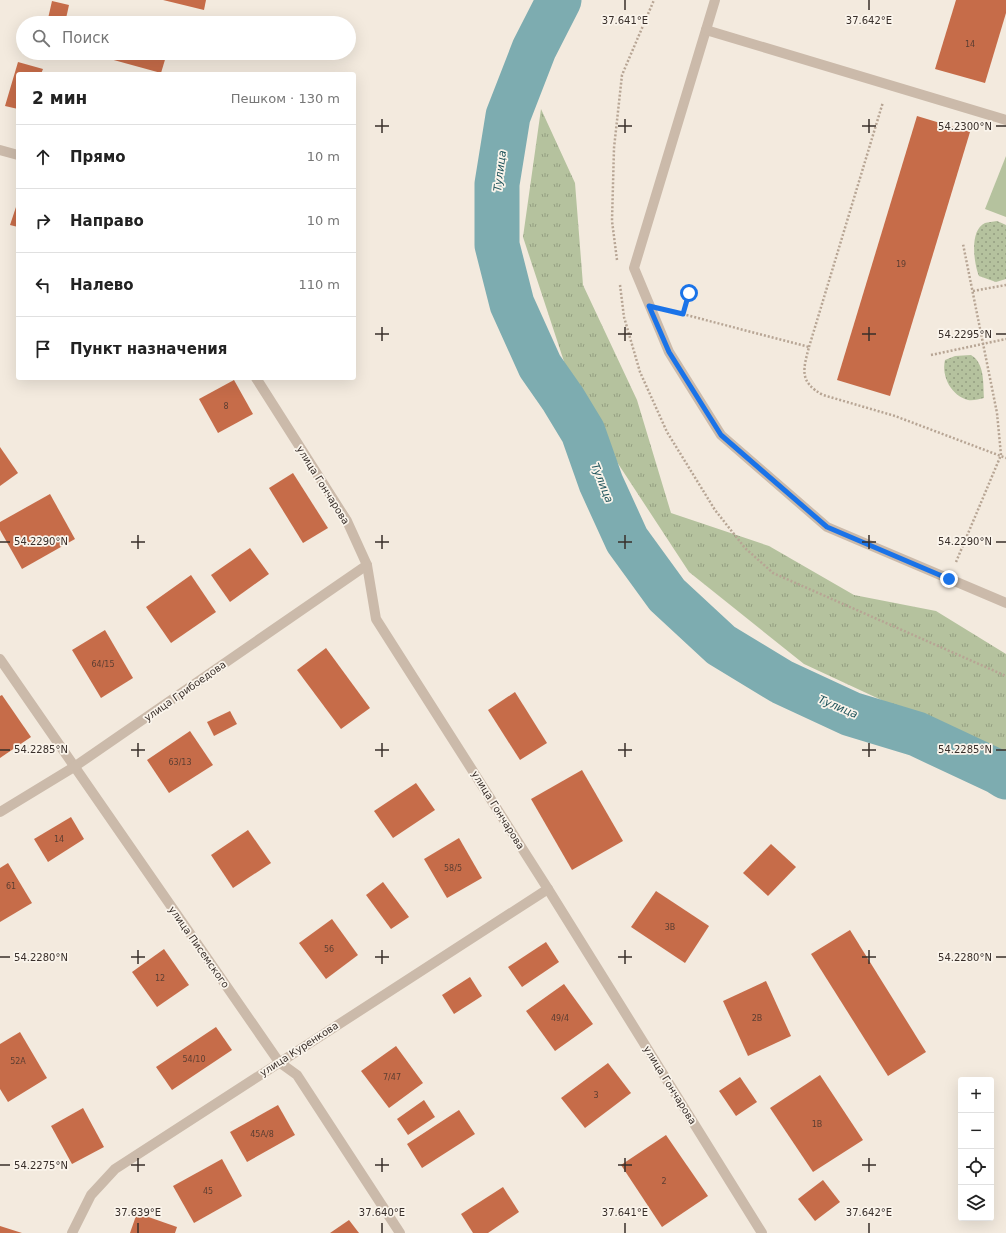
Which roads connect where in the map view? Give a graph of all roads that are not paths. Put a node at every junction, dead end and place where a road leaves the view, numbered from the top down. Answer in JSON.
{"nodes":[{"id":1,"x":715,"y":0,"type":"edge"},
{"id":2,"x":706,"y":30,"type":"junction"},
{"id":3,"x":1006,"y":120,"type":"edge"},
{"id":4,"x":0,"y":150,"type":"edge"},
{"id":5,"x":16,"y":154,"type":"edge"},
{"id":6,"x":257,"y":380,"type":"edge"},
{"id":7,"x":367,"y":565,"type":"junction"},
{"id":8,"x":1006,"y":603,"type":"edge"},
{"id":9,"x":0,"y":659,"type":"edge"},
{"id":10,"x":74,"y":767,"type":"junction"},
{"id":11,"x":0,"y":812,"type":"edge"},
{"id":12,"x":548,"y":889,"type":"junction"},
{"id":13,"x":278,"y":1062,"type":"junction"},
{"id":14,"x":72,"y":1233,"type":"edge"},
{"id":15,"x":400,"y":1233,"type":"edge"},
{"id":16,"x":762,"y":1233,"type":"edge"}],
"edges":[{"from":1,"to":2,"type":"street"},
{"from":2,"to":3,"type":"street"},
{"from":2,"to":8,"type":"street"},
{"from":4,"to":5,"type":"street"},
{"from":6,"to":7,"type":"street","name":"улица Гончарова"},
{"from":7,"to":10,"type":"street","name":"улица Грибоедова"},
{"from":7,"to":12,"type":"street","name":"улица Гончарова"},
{"from":9,"to":10,"type":"street","name":"улица Писемского"},
{"from":10,"to":11,"type":"street","name":"улица Грибоедова"},
{"from":10,"to":13,"type":"street","name":"улица Писемского"},
{"from":12,"to":13,"type":"street","name":"улица Куренкова"},
{"from":12,"to":16,"type":"street","name":"улица Гончарова"},
{"from":13,"to":14,"type":"street","name":"улица Куренкова"},
{"from":13,"to":15,"type":"street","name":"улица Писемского"}]}
